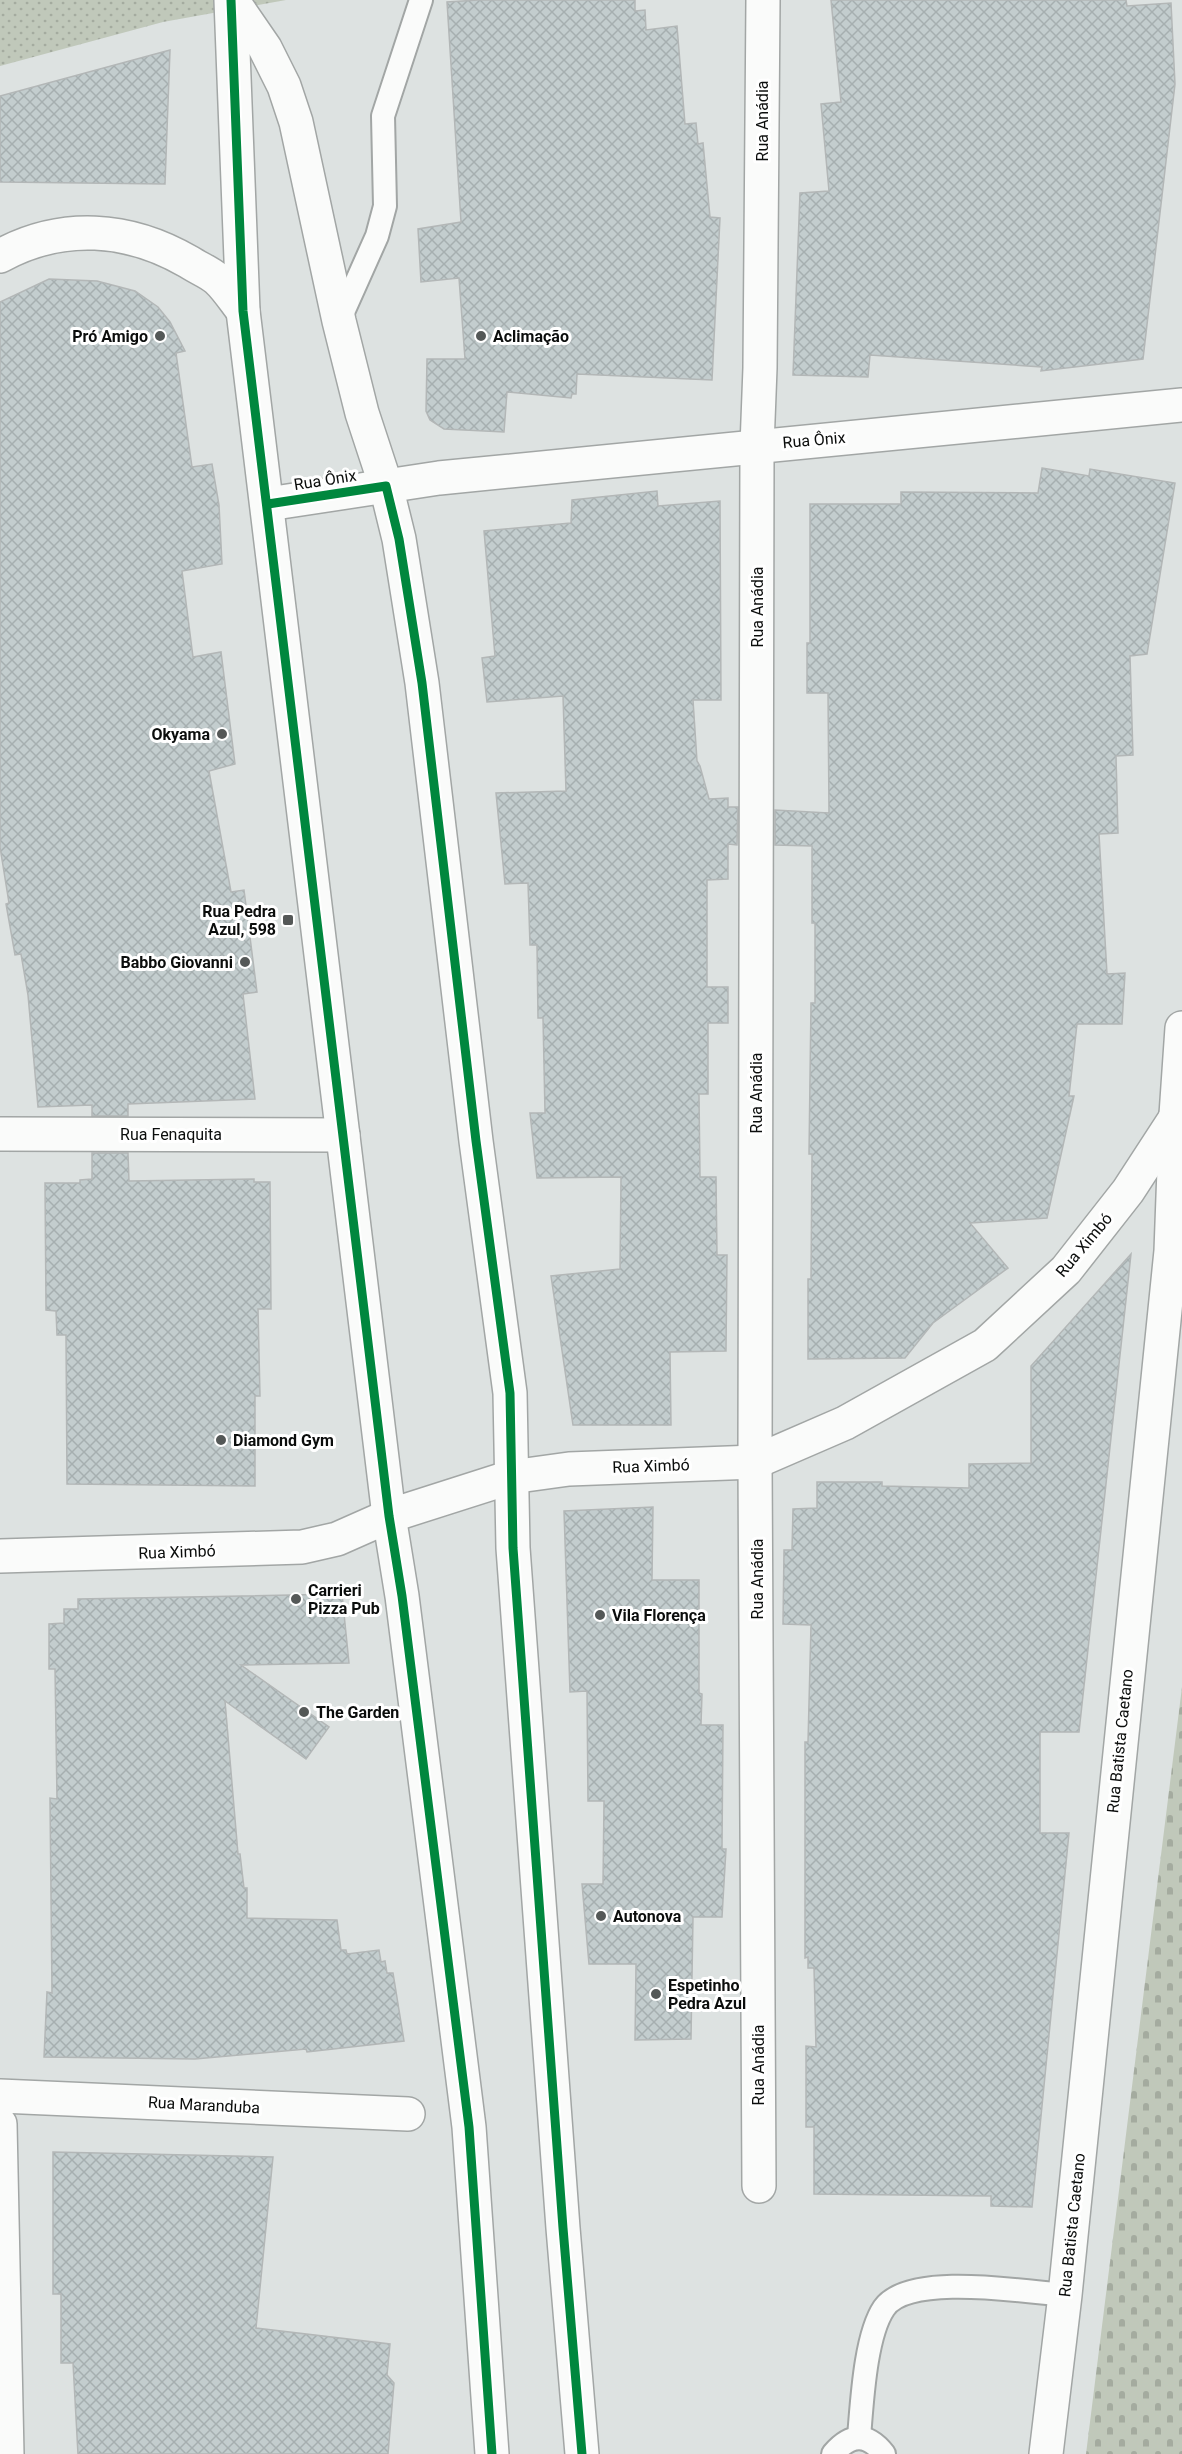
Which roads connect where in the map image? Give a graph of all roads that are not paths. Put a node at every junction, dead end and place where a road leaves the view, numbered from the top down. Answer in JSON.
{"nodes":[{"id":1,"x":231,"y":0,"type":"edge"},
{"id":2,"x":421,"y":0,"type":"edge"},
{"id":3,"x":763,"y":0,"type":"edge"},
{"id":4,"x":0,"y":256,"type":"edge"},
{"id":5,"x":243,"y":311,"type":"junction"},
{"id":6,"x":339,"y":321,"type":"junction"},
{"id":7,"x":1182,"y":405,"type":"edge"},
{"id":8,"x":757,"y":446,"type":"junction"},
{"id":9,"x":386,"y":486,"type":"junction"},
{"id":10,"x":268,"y":504,"type":"junction"},
{"id":11,"x":1182,"y":1028,"type":"edge"},
{"id":12,"x":1179,"y":1112,"type":"edge"},
{"id":13,"x":0,"y":1134,"type":"edge"},
{"id":14,"x":343,"y":1135,"type":"junction"},
{"id":15,"x":755,"y":1462,"type":"junction"},
{"id":16,"x":511,"y":1477,"type":"junction"},
{"id":17,"x":389,"y":1516,"type":"junction"},
{"id":18,"x":0,"y":1556,"type":"edge"},
{"id":19,"x":0,"y":2096,"type":"edge"},
{"id":20,"x":408,"y":2114,"type":"dead end"},
{"id":21,"x":0,"y":2124,"type":"edge"},
{"id":22,"x":759,"y":2186,"type":"dead end"},
{"id":23,"x":1065,"y":2295,"type":"junction"},
{"id":24,"x":859,"y":2437,"type":"junction"},
{"id":25,"x":7,"y":2454,"type":"edge"},
{"id":26,"x":492,"y":2454,"type":"edge"},
{"id":27,"x":582,"y":2454,"type":"edge"},
{"id":28,"x":833,"y":2454,"type":"edge"},
{"id":29,"x":884,"y":2454,"type":"edge"},
{"id":30,"x":1046,"y":2454,"type":"edge"}],
"edges":[{"from":1,"to":5,"type":"street"},
{"from":1,"to":6,"type":"street"},
{"from":2,"to":6,"type":"lane"},
{"from":3,"to":8,"type":"street","name":"Rua Anádia"},
{"from":4,"to":5,"type":"street"},
{"from":5,"to":10,"type":"street"},
{"from":6,"to":9,"type":"street"},
{"from":7,"to":8,"type":"street","name":"Rua Ônix"},
{"from":8,"to":9,"type":"street","name":"Rua Ônix"},
{"from":8,"to":15,"type":"street","name":"Rua Anádia"},
{"from":9,"to":10,"type":"street","name":"Rua Ônix"},
{"from":9,"to":16,"type":"street"},
{"from":10,"to":14,"type":"street"},
{"from":11,"to":12,"type":"street","name":"Rua Batista Caetano"},
{"from":12,"to":15,"type":"street","name":"Rua Ximbó"},
{"from":12,"to":23,"type":"street","name":"Rua Batista Caetano"},
{"from":13,"to":14,"type":"street","name":"Rua Fenaquita"},
{"from":14,"to":17,"type":"street"},
{"from":15,"to":16,"type":"street","name":"Rua Ximbó"},
{"from":15,"to":22,"type":"street","name":"Rua Anádia"},
{"from":16,"to":17,"type":"street","name":"Rua Ximbó"},
{"from":16,"to":27,"type":"street"},
{"from":17,"to":18,"type":"street","name":"Rua Ximbó"},
{"from":17,"to":26,"type":"street"},
{"from":19,"to":20,"type":"street","name":"Rua Maranduba"},
{"from":21,"to":25,"type":"street"},
{"from":23,"to":24,"type":"lane"},
{"from":23,"to":30,"type":"street","name":"Rua Batista Caetano"},
{"from":24,"to":28,"type":"lane"},
{"from":24,"to":29,"type":"lane"}]}
